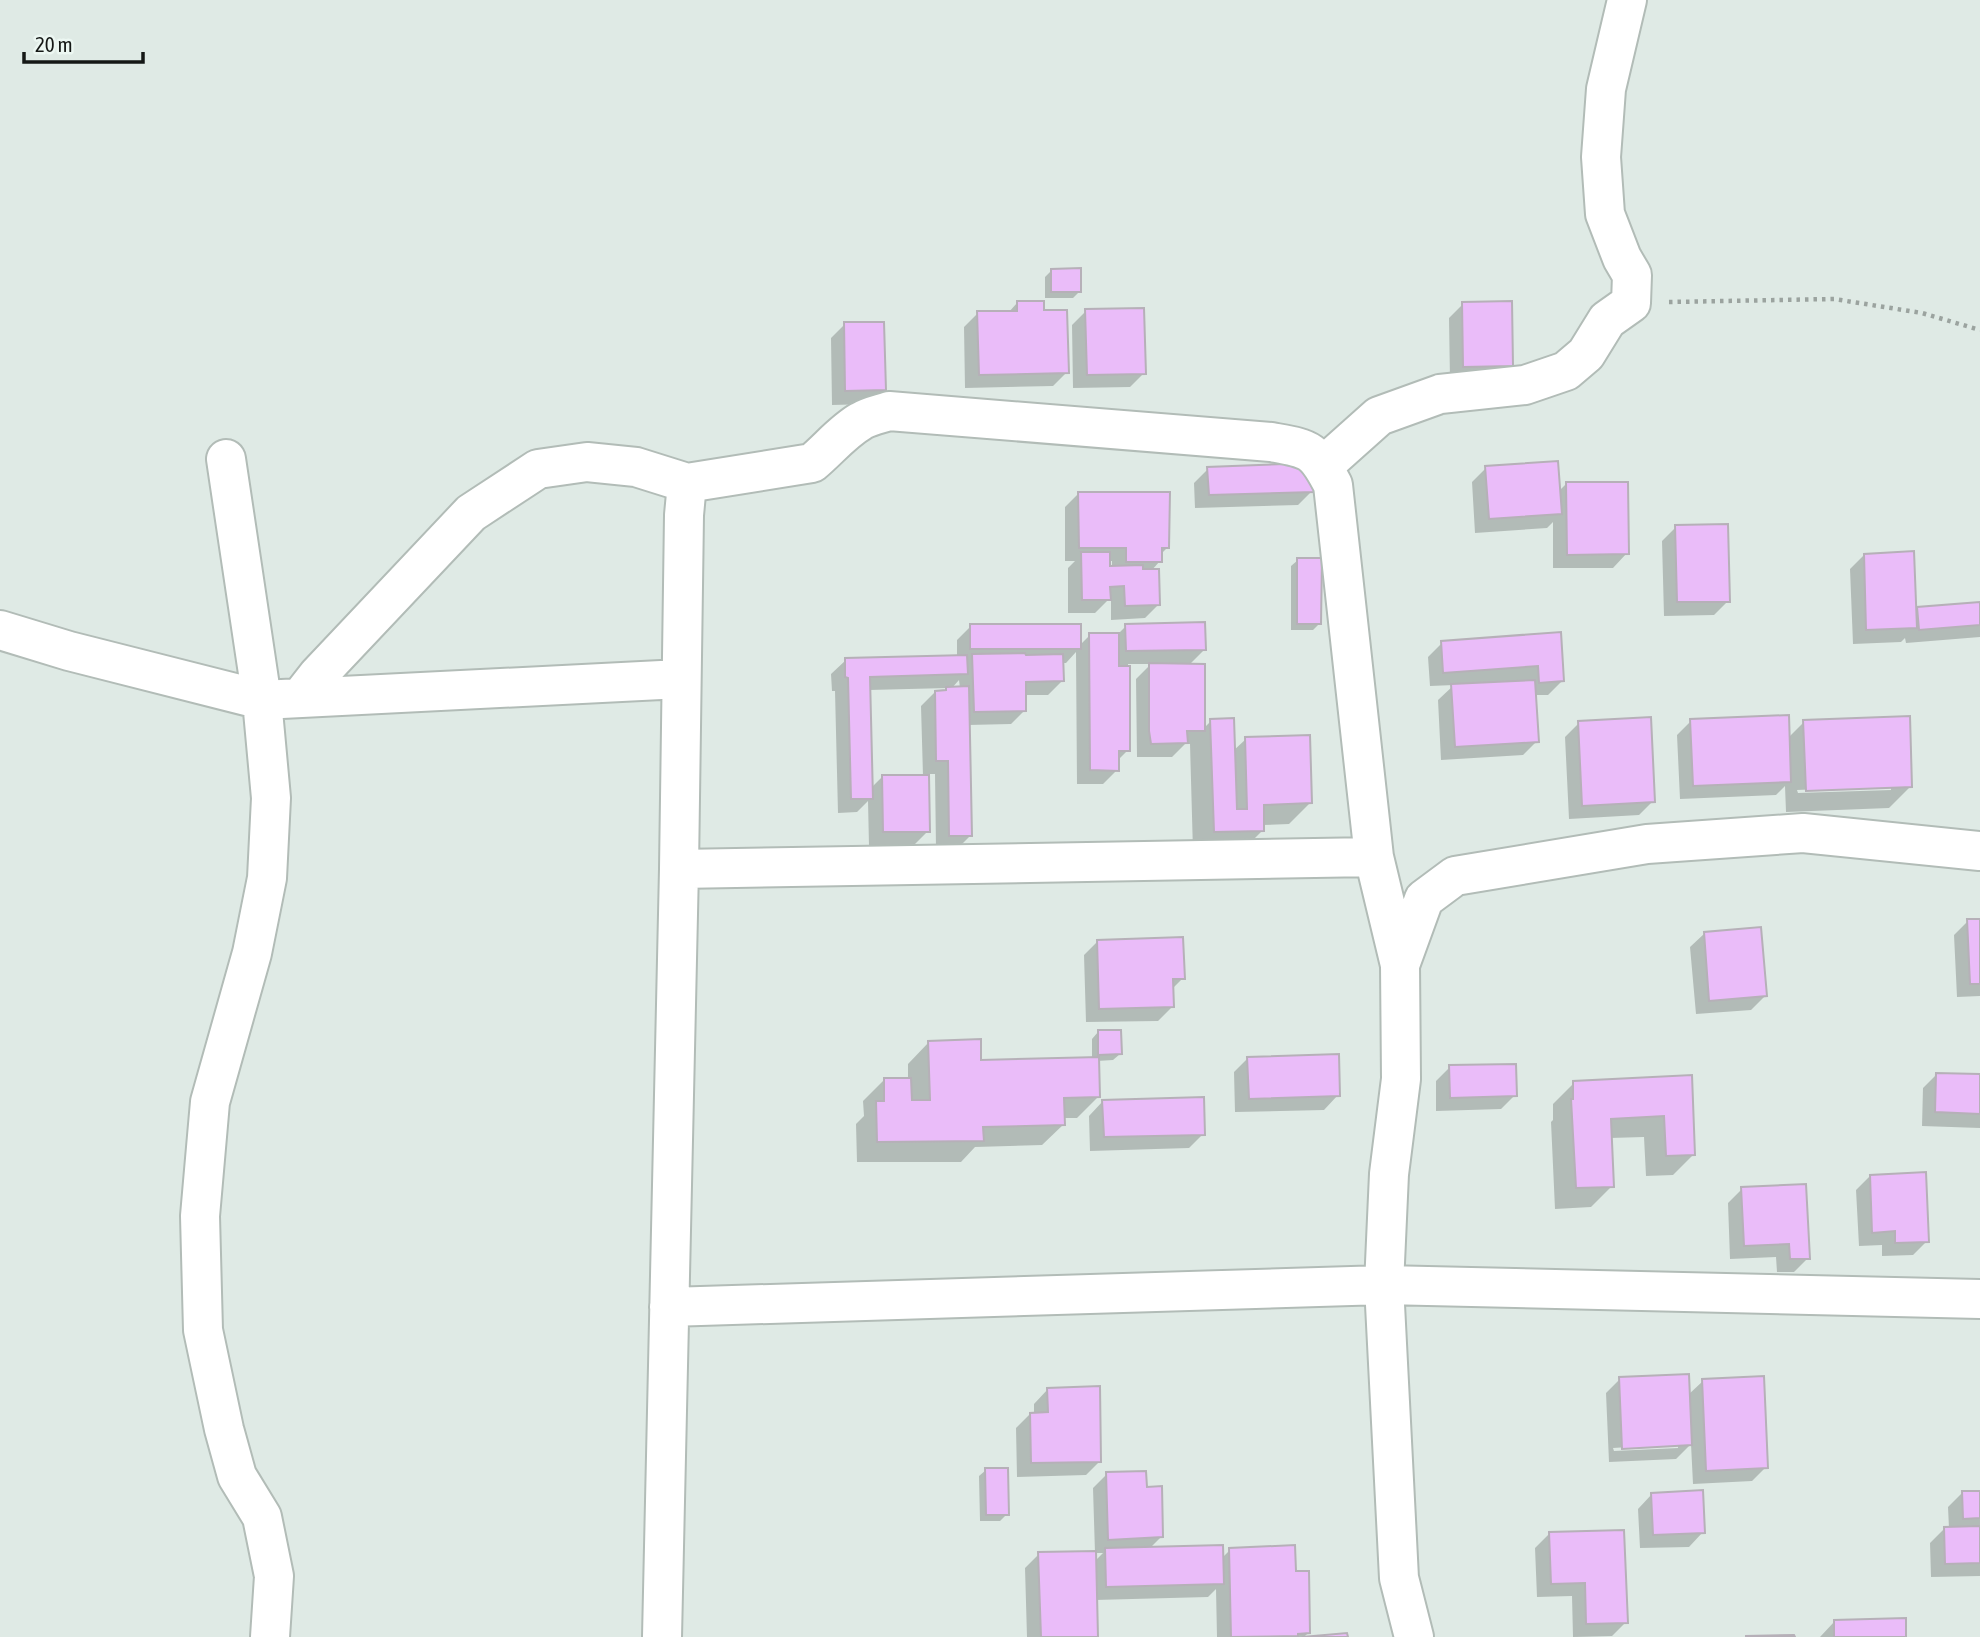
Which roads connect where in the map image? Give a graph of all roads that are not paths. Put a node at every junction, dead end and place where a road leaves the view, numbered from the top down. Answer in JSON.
{"nodes":[{"id":1,"x":1627,"y":0,"type":"edge"},
{"id":2,"x":226,"y":459,"type":"dead end"},
{"id":3,"x":1323,"y":466,"type":"junction"},
{"id":4,"x":687,"y":483,"type":"junction"},
{"id":5,"x":0,"y":630,"type":"edge"},
{"id":6,"x":681,"y":679,"type":"junction"},
{"id":7,"x":300,"y":698,"type":"junction"},
{"id":8,"x":262,"y":700,"type":"junction"},
{"id":9,"x":1980,"y":851,"type":"edge"},
{"id":10,"x":1374,"y":857,"type":"junction"},
{"id":11,"x":680,"y":869,"type":"junction"},
{"id":12,"x":1400,"y":965,"type":"junction"},
{"id":13,"x":1384,"y":1285,"type":"junction"},
{"id":14,"x":1980,"y":1299,"type":"edge"},
{"id":15,"x":669,"y":1307,"type":"junction"},
{"id":16,"x":271,"y":1637,"type":"edge"},
{"id":17,"x":662,"y":1637,"type":"edge"},
{"id":18,"x":1414,"y":1637,"type":"edge"}],
"edges":[{"from":1,"to":3,"type":"street"},
{"from":2,"to":8,"type":"street"},
{"from":3,"to":4,"type":"street"},
{"from":3,"to":10,"type":"street"},
{"from":4,"to":6,"type":"street"},
{"from":4,"to":7,"type":"street"},
{"from":5,"to":8,"type":"street"},
{"from":6,"to":7,"type":"street"},
{"from":6,"to":11,"type":"street"},
{"from":7,"to":8,"type":"street"},
{"from":8,"to":16,"type":"street"},
{"from":9,"to":12,"type":"street"},
{"from":10,"to":11,"type":"street"},
{"from":10,"to":12,"type":"street"},
{"from":11,"to":15,"type":"street"},
{"from":12,"to":13,"type":"street"},
{"from":13,"to":14,"type":"street"},
{"from":13,"to":15,"type":"street"},
{"from":13,"to":18,"type":"street"},
{"from":15,"to":17,"type":"street"}]}
